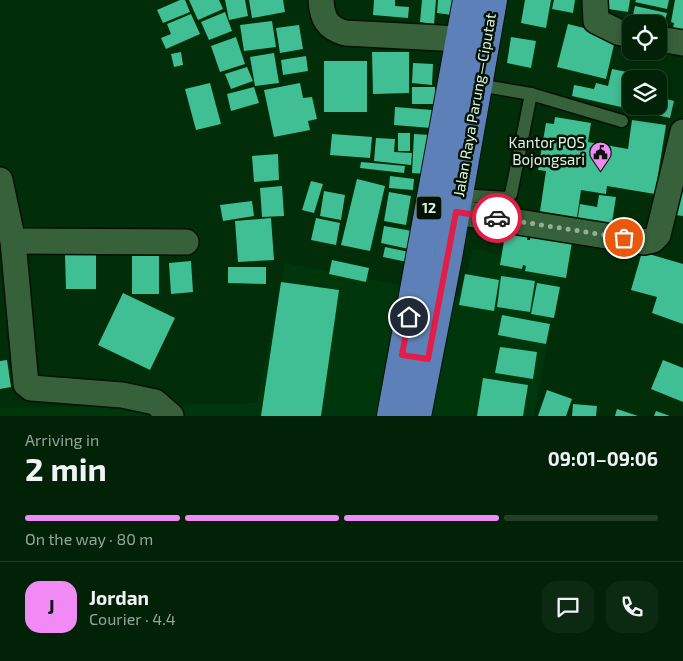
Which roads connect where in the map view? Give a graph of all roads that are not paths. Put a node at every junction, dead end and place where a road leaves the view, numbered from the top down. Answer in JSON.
{"nodes":[{"id":1,"x":321,"y":0,"type":"edge"},
{"id":2,"x":467,"y":0,"type":"edge"},
{"id":3,"x":493,"y":0,"type":"edge"},
{"id":4,"x":595,"y":0,"type":"edge"},
{"id":5,"x":622,"y":32,"type":"edge"},
{"id":6,"x":460,"y":40,"type":"junction"},
{"id":7,"x":667,"y":40,"type":"edge"},
{"id":8,"x":683,"y":43,"type":"edge"},
{"id":9,"x":478,"y":84,"type":"junction"},
{"id":10,"x":531,"y":94,"type":"junction"},
{"id":11,"x":622,"y":121,"type":"dead end"},
{"id":12,"x":683,"y":132,"type":"edge"},
{"id":13,"x":0,"y":180,"type":"edge"},
{"id":14,"x":457,"y":203,"type":"junction"},
{"id":15,"x":12,"y":241,"type":"junction"},
{"id":16,"x":186,"y":242,"type":"dead end"},
{"id":17,"x":402,"y":355,"type":"junction"},
{"id":18,"x":428,"y":359,"type":"junction"},
{"id":19,"x":172,"y":416,"type":"edge"},
{"id":20,"x":391,"y":416,"type":"edge"},
{"id":21,"x":417,"y":416,"type":"edge"}],
"edges":[{"from":1,"to":6,"type":"street"},
{"from":2,"to":6,"type":"highway","name":"Jalan Raya Parung—Ciputat","number":"12"},
{"from":3,"to":9,"type":"highway","name":"Jalan Raya Parung—Ciputat","number":"12"},
{"from":4,"to":5,"type":"street"},
{"from":6,"to":17,"type":"highway","name":"Jalan Raya Parung—Ciputat","number":"12"},
{"from":7,"to":8,"type":"street"},
{"from":9,"to":10,"type":"lane"},
{"from":9,"to":14,"type":"highway","name":"Jalan Raya Parung—Ciputat","number":"12"},
{"from":10,"to":11,"type":"lane"},
{"from":10,"to":14,"type":"lane"},
{"from":12,"to":14,"type":"street"},
{"from":13,"to":15,"type":"street"},
{"from":14,"to":18,"type":"highway","name":"Jalan Raya Parung—Ciputat","number":"12"},
{"from":15,"to":16,"type":"street"},
{"from":15,"to":19,"type":"street"},
{"from":17,"to":18,"type":"highway"},
{"from":17,"to":20,"type":"highway","name":"Jalan Raya Parung—Ciputat","number":"12"},
{"from":18,"to":21,"type":"highway","name":"Jalan Raya Parung—Ciputat","number":"12"}]}
